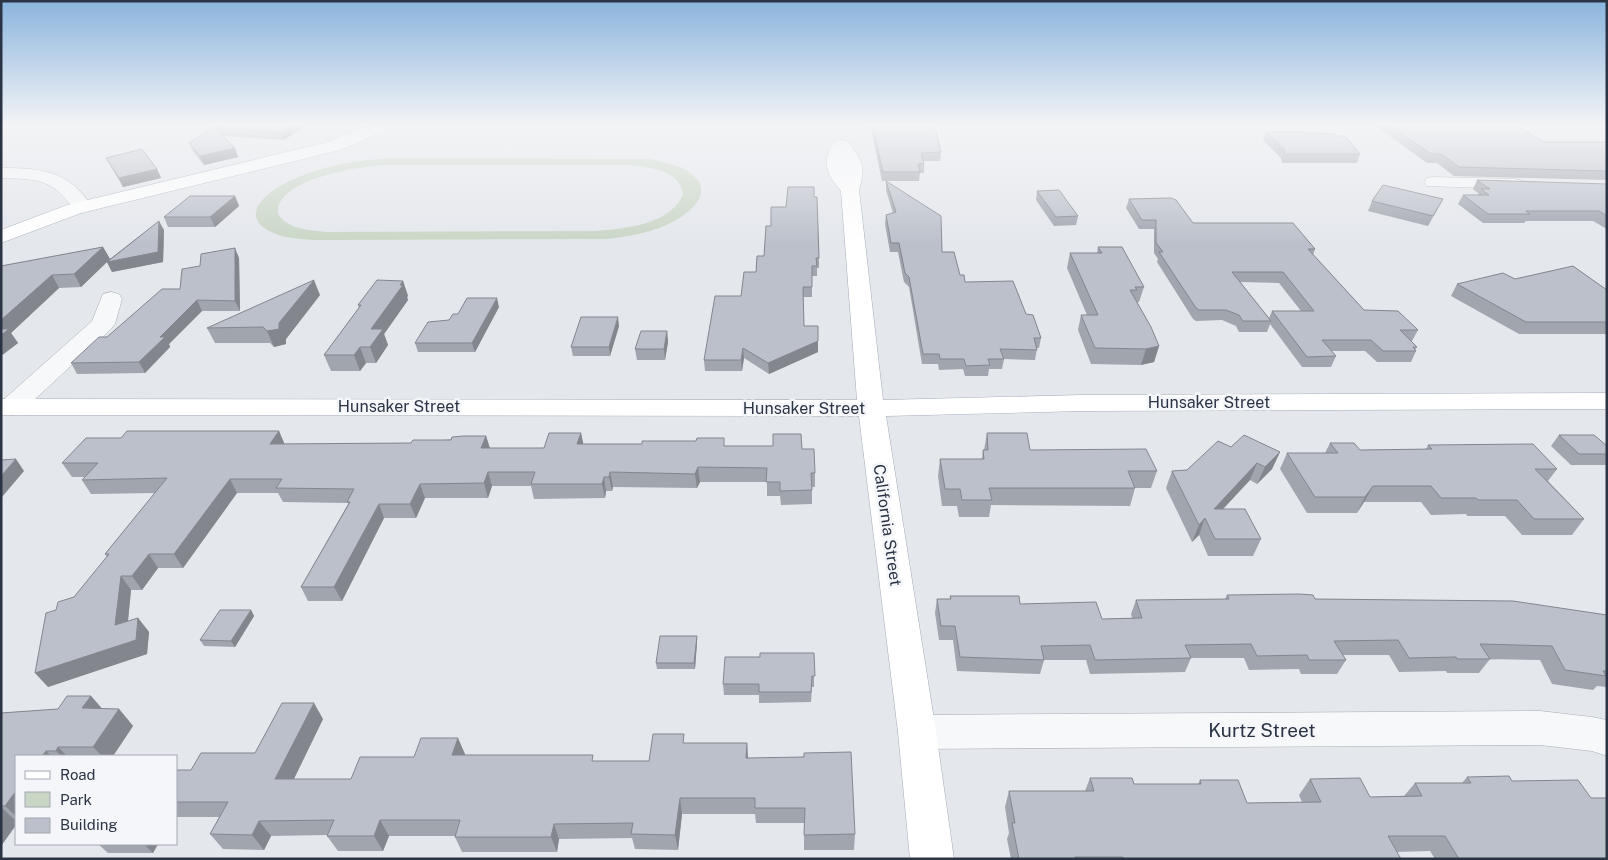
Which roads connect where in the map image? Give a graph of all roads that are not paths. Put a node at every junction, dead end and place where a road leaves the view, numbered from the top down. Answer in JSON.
{"nodes":[{"id":1,"x":263,"y":164,"type":"edge"},
{"id":2,"x":854,"y":164,"type":"edge"},
{"id":3,"x":1,"y":173,"type":"edge"},
{"id":4,"x":1433,"y":182,"type":"dead end"},
{"id":5,"x":1530,"y":185,"type":"edge"},
{"id":6,"x":82,"y":207,"type":"junction"},
{"id":7,"x":1,"y":237,"type":"edge"},
{"id":8,"x":111,"y":299,"type":"dead end"},
{"id":9,"x":1607,"y":401,"type":"edge"},
{"id":10,"x":6,"y":407,"type":"edge"},
{"id":11,"x":872,"y":408,"type":"junction"},
{"id":12,"x":917,"y":732,"type":"junction"},
{"id":13,"x":1607,"y":738,"type":"edge"},
{"id":14,"x":932,"y":859,"type":"edge"}],
"edges":[{"from":1,"to":6,"type":"main road"},
{"from":2,"to":11,"type":"main road","name":"California Street"},
{"from":3,"to":6,"type":"street"},
{"from":4,"to":5,"type":"street"},
{"from":6,"to":7,"type":"main road"},
{"from":8,"to":10,"type":"street"},
{"from":9,"to":11,"type":"main road","name":"Hunsaker Street"},
{"from":10,"to":11,"type":"main road","name":"Hunsaker Street"},
{"from":11,"to":12,"type":"main road","name":"California Street"},
{"from":12,"to":13,"type":"street","name":"Kurtz Street"},
{"from":12,"to":14,"type":"main road","name":"California Street"}]}
